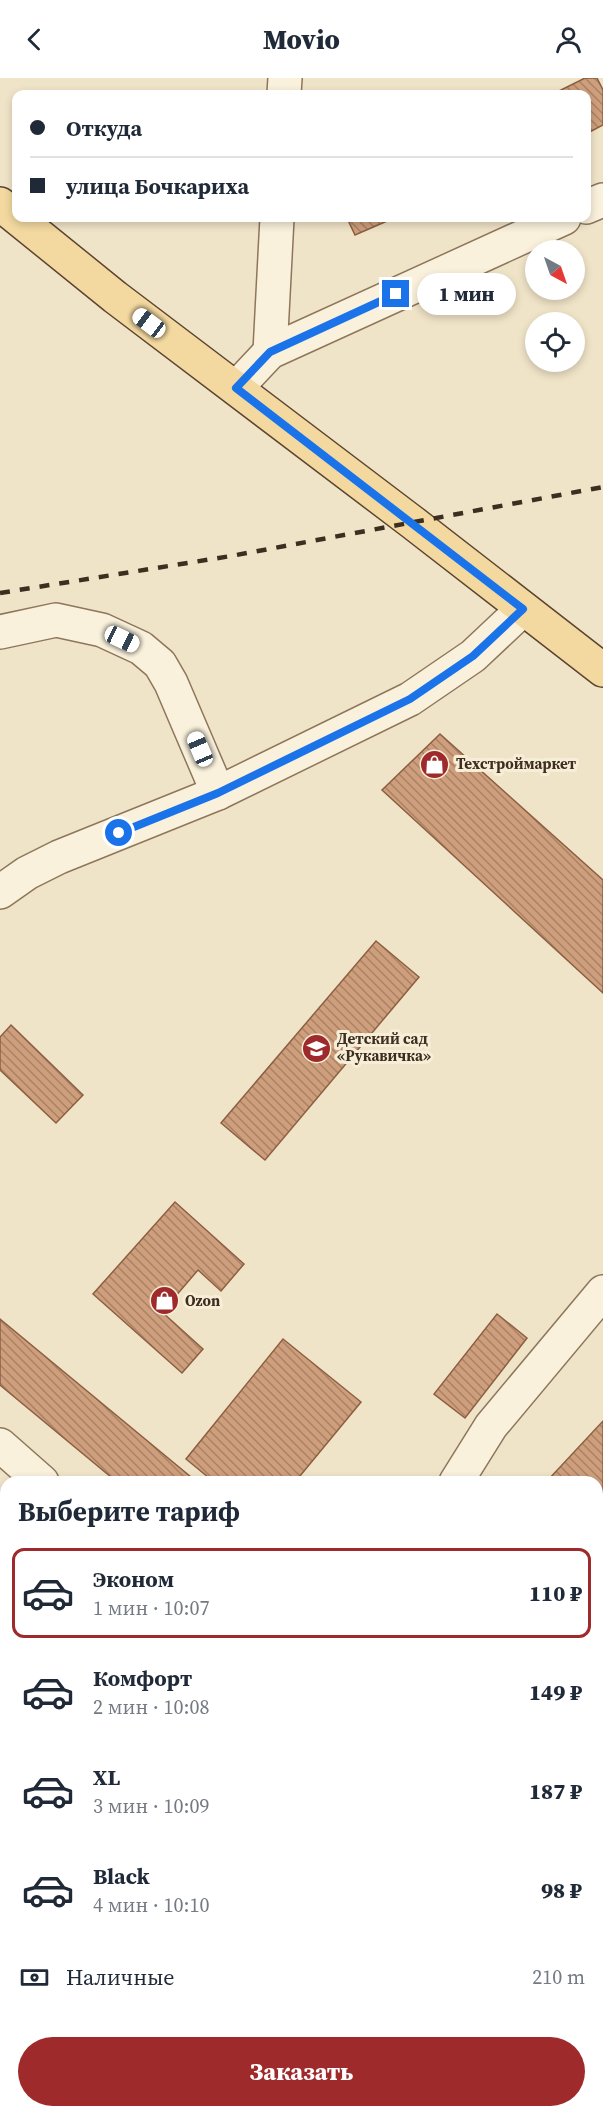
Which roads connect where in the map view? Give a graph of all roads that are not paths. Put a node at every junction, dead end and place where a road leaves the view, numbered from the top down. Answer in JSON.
{"nodes":[{"id":1,"x":0,"y":204,"type":"edge"},
{"id":2,"x":12,"y":214,"type":"edge"},
{"id":3,"x":22,"y":222,"type":"edge"},
{"id":4,"x":278,"y":222,"type":"edge"},
{"id":5,"x":555,"y":222,"type":"edge"},
{"id":6,"x":270,"y":352,"type":"junction"},
{"id":7,"x":236,"y":388,"type":"junction"},
{"id":8,"x":523,"y":609,"type":"junction"},
{"id":9,"x":0,"y":632,"type":"edge"},
{"id":10,"x":603,"y":670,"type":"edge"},
{"id":11,"x":218,"y":793,"type":"junction"},
{"id":12,"x":0,"y":892,"type":"edge"},
{"id":13,"x":603,"y":1292,"type":"edge"},
{"id":14,"x":0,"y":1445,"type":"edge"},
{"id":15,"x":35,"y":1476,"type":"edge"},
{"id":16,"x":460,"y":1476,"type":"edge"}],
"edges":[{"from":1,"to":2,"type":"main road"},
{"from":3,"to":7,"type":"main road"},
{"from":4,"to":6,"type":"street"},
{"from":5,"to":6,"type":"street"},
{"from":6,"to":7,"type":"street"},
{"from":7,"to":8,"type":"main road"},
{"from":8,"to":10,"type":"main road"},
{"from":8,"to":11,"type":"street"},
{"from":9,"to":11,"type":"street"},
{"from":11,"to":12,"type":"street"},
{"from":13,"to":16,"type":"street"},
{"from":14,"to":15,"type":"street"}]}
